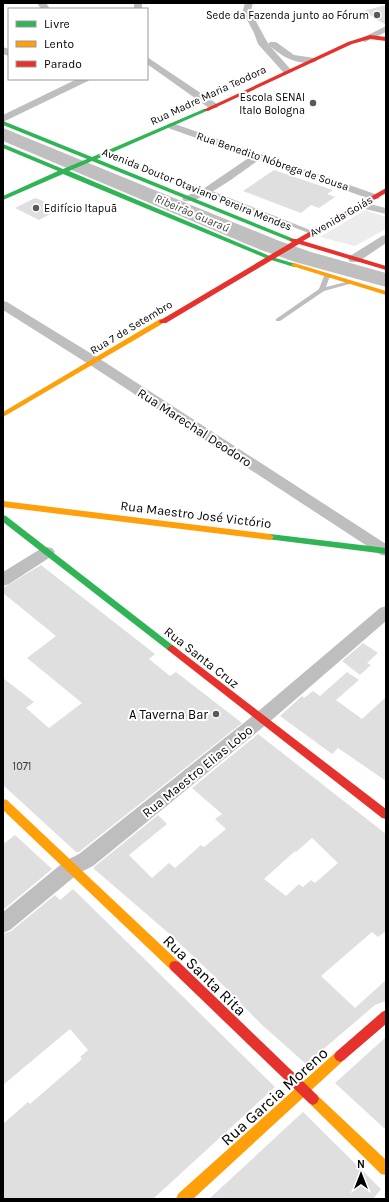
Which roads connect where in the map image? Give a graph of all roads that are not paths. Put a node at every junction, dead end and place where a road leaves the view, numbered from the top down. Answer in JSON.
{"nodes":[{"id":1,"x":249,"y":3,"type":"edge"},
{"id":2,"x":386,"y":29,"type":"edge"},
{"id":3,"x":259,"y":33,"type":"junction"},
{"id":4,"x":386,"y":39,"type":"edge"},
{"id":5,"x":367,"y":45,"type":"junction"},
{"id":6,"x":312,"y":60,"type":"junction"},
{"id":7,"x":148,"y":61,"type":"edge"},
{"id":8,"x":287,"y":71,"type":"junction"},
{"id":9,"x":82,"y":80,"type":"edge"},
{"id":10,"x":213,"y":106,"type":"junction"},
{"id":11,"x":3,"y":119,"type":"edge"},
{"id":12,"x":3,"y":123,"type":"edge"},
{"id":13,"x":172,"y":126,"type":"junction"},
{"id":14,"x":3,"y":146,"type":"edge"},
{"id":15,"x":258,"y":156,"type":"junction"},
{"id":16,"x":89,"y":161,"type":"junction"},
{"id":17,"x":65,"y":170,"type":"junction"},
{"id":18,"x":386,"y":190,"type":"edge"},
{"id":19,"x":207,"y":191,"type":"junction"},
{"id":20,"x":374,"y":197,"type":"junction"},
{"id":21,"x":3,"y":198,"type":"edge"},
{"id":22,"x":188,"y":199,"type":"junction"},
{"id":23,"x":361,"y":205,"type":"junction"},
{"id":24,"x":386,"y":211,"type":"edge"},
{"id":25,"x":313,"y":233,"type":"junction"},
{"id":26,"x":386,"y":238,"type":"edge"},
{"id":27,"x":292,"y":245,"type":"junction"},
{"id":28,"x":273,"y":256,"type":"junction"},
{"id":29,"x":354,"y":259,"type":"junction"},
{"id":30,"x":386,"y":268,"type":"edge"},
{"id":31,"x":327,"y":276,"type":"junction"},
{"id":32,"x":350,"y":283,"type":"junction"},
{"id":33,"x":322,"y":290,"type":"junction"},
{"id":34,"x":386,"y":293,"type":"edge"},
{"id":35,"x":3,"y":305,"type":"edge"},
{"id":36,"x":278,"y":320,"type":"dead end"},
{"id":37,"x":95,"y":362,"type":"junction"},
{"id":38,"x":3,"y":415,"type":"edge"},
{"id":39,"x":3,"y":504,"type":"edge"},
{"id":40,"x":3,"y":518,"type":"edge"},
{"id":41,"x":386,"y":551,"type":"edge"},
{"id":42,"x":46,"y":552,"type":"junction"},
{"id":43,"x":3,"y":580,"type":"edge"},
{"id":44,"x":386,"y":612,"type":"edge"},
{"id":45,"x":261,"y":719,"type":"junction"},
{"id":46,"x":3,"y":803,"type":"edge"},
{"id":47,"x":386,"y":815,"type":"edge"},
{"id":48,"x":72,"y":867,"type":"junction"},
{"id":49,"x":3,"y":924,"type":"edge"},
{"id":50,"x":386,"y":1016,"type":"edge"},
{"id":51,"x":303,"y":1089,"type":"junction"},
{"id":52,"x":386,"y":1169,"type":"edge"},
{"id":53,"x":183,"y":1199,"type":"edge"}],
"edges":[{"from":1,"to":3,"type":"street"},
{"from":2,"to":5,"type":"street"},
{"from":3,"to":6,"type":"street"},
{"from":3,"to":8,"type":"street"},
{"from":4,"to":5,"type":"street","name":"Rua Madre Maria Teodora"},
{"from":5,"to":6,"type":"street","name":"Rua Madre Maria Teodora"},
{"from":6,"to":8,"type":"street","name":"Rua Madre Maria Teodora"},
{"from":7,"to":10,"type":"street"},
{"from":8,"to":10,"type":"street","name":"Rua Madre Maria Teodora"},
{"from":9,"to":11,"type":"street"},
{"from":10,"to":13,"type":"street","name":"Rua Madre Maria Teodora"},
{"from":12,"to":16,"type":"street","name":"Avenida Doutor Otaviano Pereira Mendes"},
{"from":13,"to":15,"type":"street","name":"Rua Benedito Nóbrega de Sousa"},
{"from":13,"to":16,"type":"street","name":"Rua Madre Maria Teodora"},
{"from":14,"to":17,"type":"street"},
{"from":15,"to":19,"type":"street"},
{"from":15,"to":20,"type":"street","name":"Rua Benedito Nóbrega de Sousa"},
{"from":16,"to":17,"type":"street","name":"Rua Madre Maria Teodora"},
{"from":16,"to":22,"type":"street","name":"Avenida Doutor Otaviano Pereira Mendes"},
{"from":17,"to":21,"type":"street"},
{"from":17,"to":28,"type":"street"},
{"from":18,"to":20,"type":"street","name":"Avenida Goiás"},
{"from":19,"to":22,"type":"street"},
{"from":19,"to":25,"type":"lane"},
{"from":20,"to":23,"type":"street","name":"Avenida Goiás"},
{"from":22,"to":27,"type":"street","name":"Avenida Doutor Otaviano Pereira Mendes"},
{"from":23,"to":24,"type":"street"},
{"from":23,"to":25,"type":"street","name":"Avenida Goiás"},
{"from":25,"to":27,"type":"street","name":"Avenida Goiás"},
{"from":26,"to":29,"type":"street"},
{"from":27,"to":28,"type":"street","name":"Avenida Goiás"},
{"from":27,"to":29,"type":"street","name":"Avenida Doutor Otaviano Pereira Mendes"},
{"from":28,"to":31,"type":"street"},
{"from":28,"to":37,"type":"street","name":"Rua 7 de Setembro"},
{"from":29,"to":30,"type":"street","name":"Avenida Doutor Otaviano Pereira Mendes"},
{"from":31,"to":32,"type":"street"},
{"from":31,"to":33,"type":"lane"},
{"from":32,"to":33,"type":"lane"},
{"from":32,"to":34,"type":"street"},
{"from":33,"to":36,"type":"lane"},
{"from":35,"to":37,"type":"street","name":"Rua Marechal Deodoro"},
{"from":37,"to":38,"type":"street","name":"Rua 7 de Setembro"},
{"from":37,"to":41,"type":"street","name":"Rua Marechal Deodoro"},
{"from":39,"to":41,"type":"street","name":"Rua Maestro José Victório"},
{"from":40,"to":42,"type":"street","name":"Rua Santa Cruz"},
{"from":42,"to":43,"type":"street"},
{"from":42,"to":45,"type":"street","name":"Rua Santa Cruz"},
{"from":44,"to":45,"type":"street","name":"Rua Maestro Elias Lobo"},
{"from":45,"to":47,"type":"street","name":"Rua Santa Cruz"},
{"from":45,"to":48,"type":"street","name":"Rua Maestro Elias Lobo"},
{"from":46,"to":48,"type":"street","name":"Rua Santa Rita"},
{"from":48,"to":49,"type":"street","name":"Rua Maestro Elias Lobo"},
{"from":48,"to":51,"type":"street","name":"Rua Santa Rita"},
{"from":50,"to":51,"type":"street","name":"Rua Garcia Moreno"},
{"from":51,"to":52,"type":"street","name":"Rua Santa Rita"},
{"from":51,"to":53,"type":"street","name":"Rua Garcia Moreno"}]}
